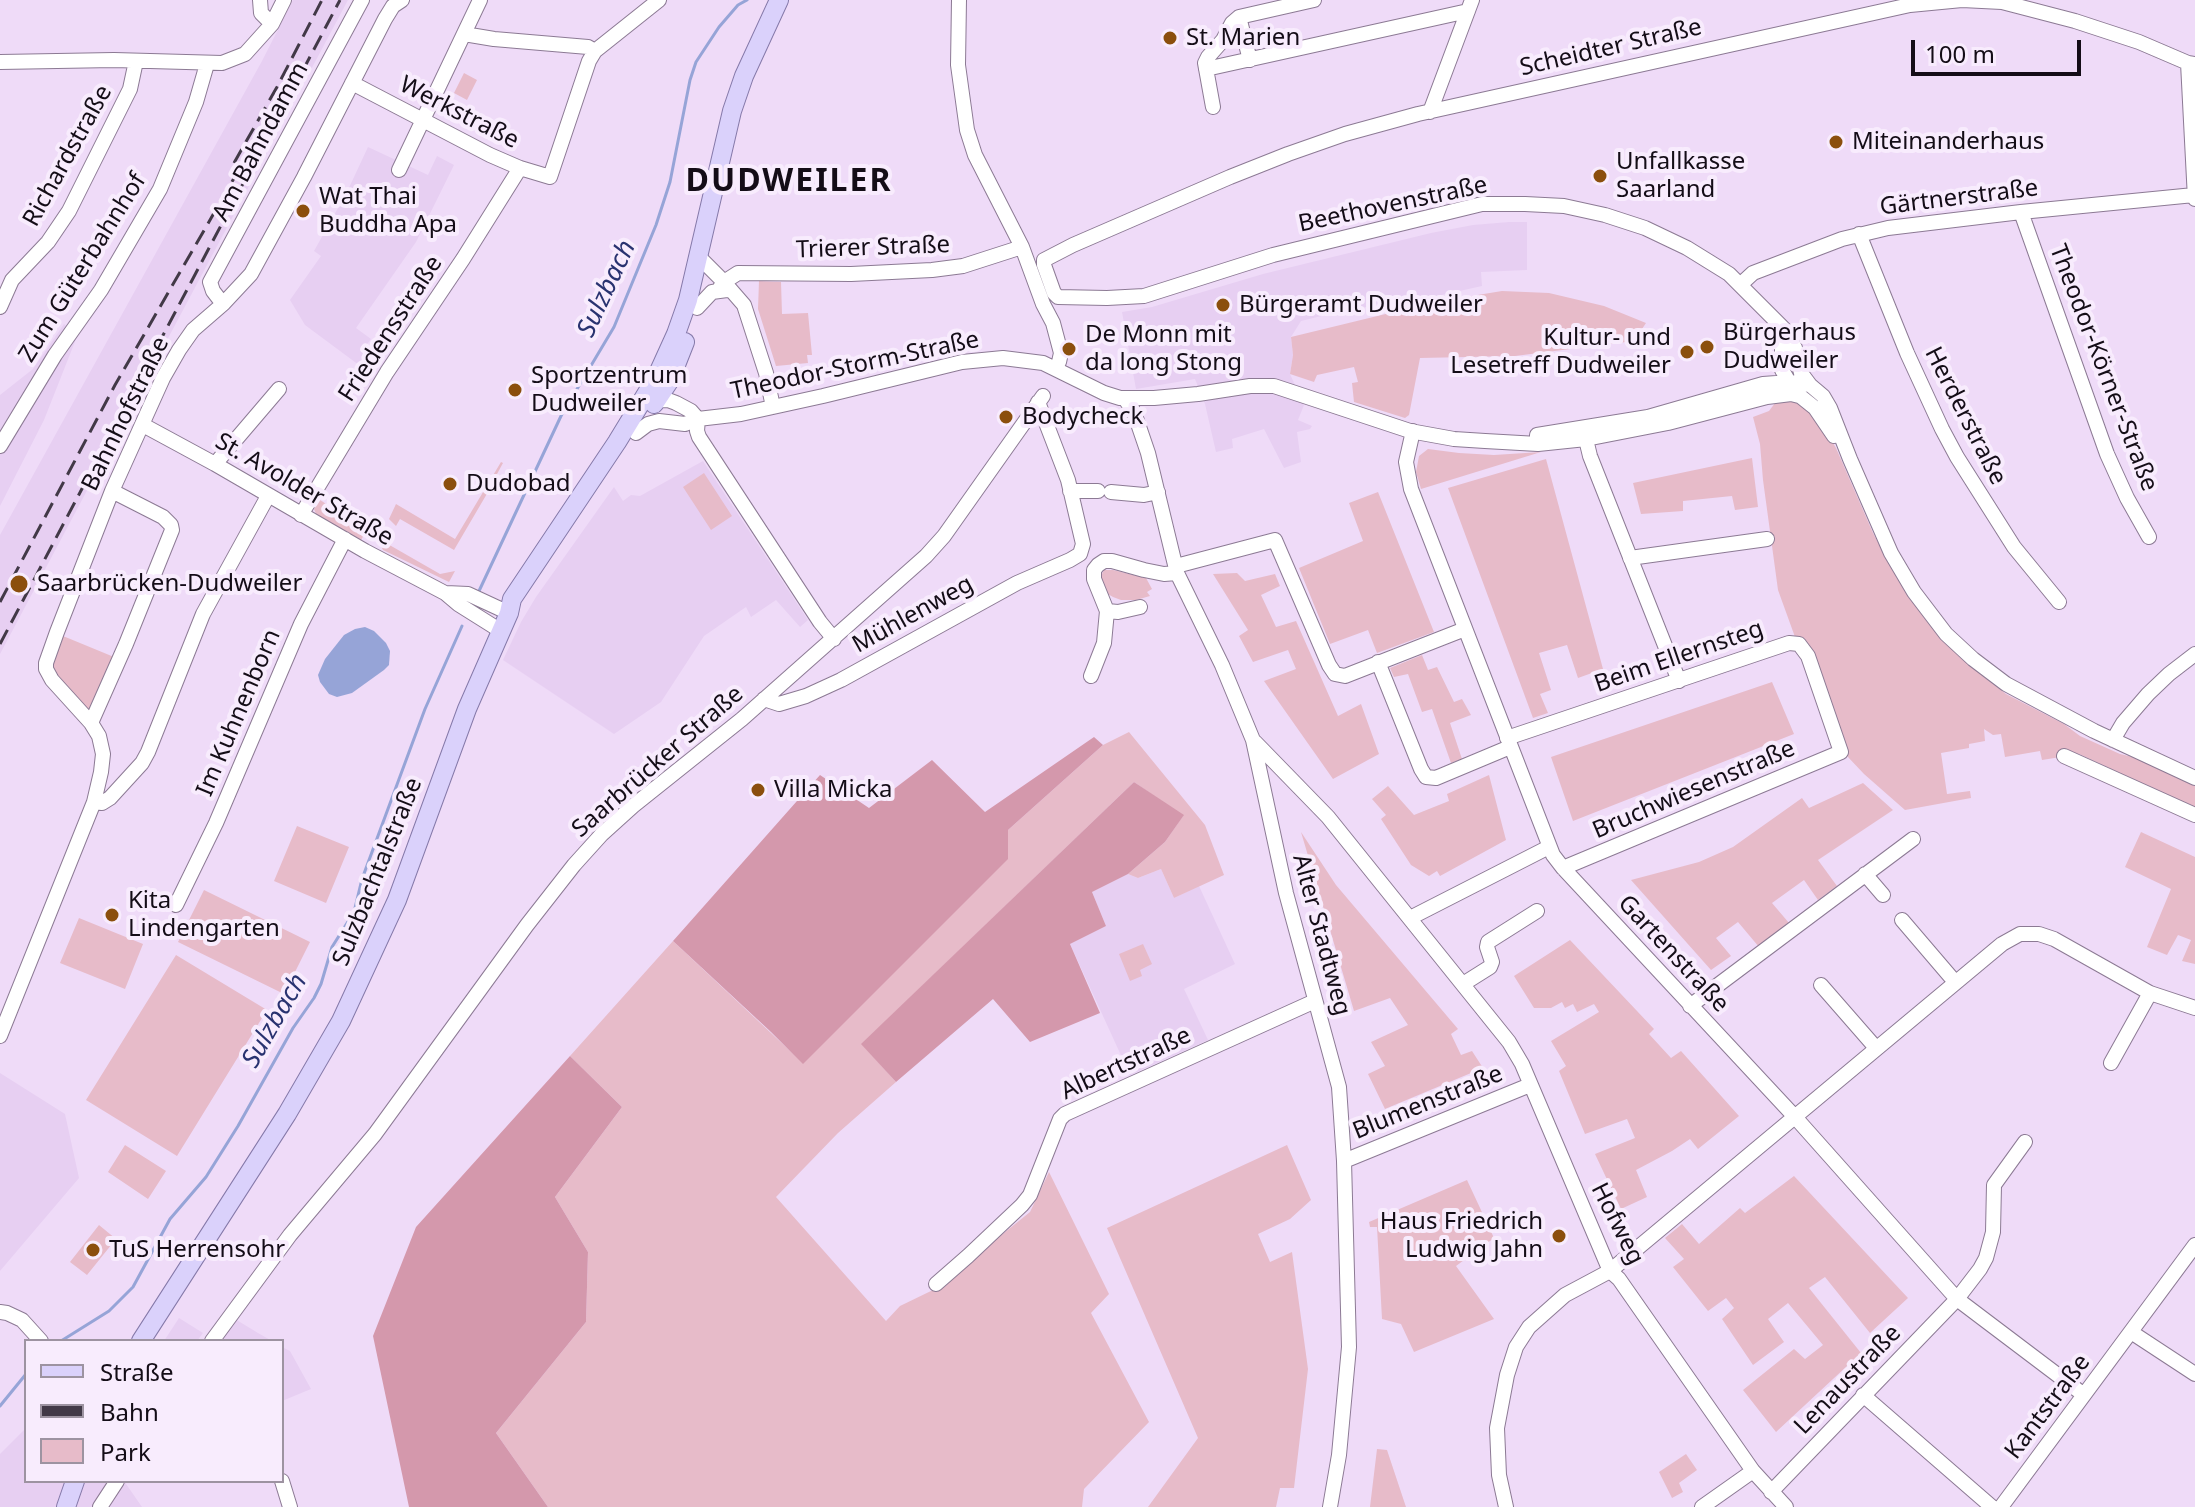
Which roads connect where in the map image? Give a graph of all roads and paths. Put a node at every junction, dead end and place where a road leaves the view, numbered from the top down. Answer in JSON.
{"nodes":[{"id":1,"x":260,"y":0,"type":"edge"},
{"id":2,"x":284,"y":0,"type":"edge"},
{"id":3,"x":362,"y":0,"type":"edge"},
{"id":4,"x":402,"y":0,"type":"edge"},
{"id":5,"x":480,"y":0,"type":"edge"},
{"id":6,"x":659,"y":0,"type":"edge"},
{"id":7,"x":779,"y":0,"type":"edge"},
{"id":8,"x":959,"y":0,"type":"edge"},
{"id":9,"x":1314,"y":0,"type":"edge"},
{"id":10,"x":1910,"y":2,"type":"edge"},
{"id":11,"x":1470,"y":6,"type":"edge"},
{"id":12,"x":2047,"y":6,"type":"edge"},
{"id":13,"x":1239,"y":17,"type":"junction"},
{"id":14,"x":272,"y":24,"type":"junction"},
{"id":15,"x":464,"y":34,"type":"junction"},
{"id":16,"x":595,"y":51,"type":"junction"},
{"id":17,"x":1250,"y":60,"type":"junction"},
{"id":18,"x":136,"y":61,"type":"junction"},
{"id":19,"x":0,"y":62,"type":"edge"},
{"id":20,"x":207,"y":64,"type":"junction"},
{"id":21,"x":2191,"y":64,"type":"edge"},
{"id":22,"x":1206,"y":69,"type":"junction"},
{"id":23,"x":352,"y":83,"type":"junction"},
{"id":24,"x":1213,"y":107,"type":"dead end"},
{"id":25,"x":1430,"y":112,"type":"junction"},
{"id":26,"x":422,"y":121,"type":"junction"},
{"id":27,"x":520,"y":168,"type":"junction"},
{"id":28,"x":399,"y":170,"type":"dead end"},
{"id":29,"x":2195,"y":197,"type":"edge"},
{"id":30,"x":2021,"y":212,"type":"junction"},
{"id":31,"x":1859,"y":234,"type":"junction"},
{"id":32,"x":1022,"y":247,"type":"junction"},
{"id":33,"x":1051,"y":255,"type":"joint"},
{"id":34,"x":702,"y":260,"type":"junction"},
{"id":35,"x":1740,"y":285,"type":"junction"},
{"id":36,"x":726,"y":288,"type":"junction"},
{"id":37,"x":223,"y":304,"type":"junction"},
{"id":38,"x":692,"y":304,"type":"junction"},
{"id":39,"x":0,"y":307,"type":"edge"},
{"id":40,"x":1763,"y":309,"type":"junction"},
{"id":41,"x":1059,"y":362,"type":"dead end"},
{"id":42,"x":1799,"y":367,"type":"junction"},
{"id":43,"x":1786,"y":376,"type":"junction"},
{"id":44,"x":662,"y":377,"type":"junction"},
{"id":45,"x":1810,"y":385,"type":"junction"},
{"id":46,"x":279,"y":389,"type":"dead end"},
{"id":47,"x":1765,"y":391,"type":"junction"},
{"id":48,"x":1799,"y":396,"type":"junction"},
{"id":49,"x":1125,"y":399,"type":"junction"},
{"id":50,"x":648,"y":403,"type":"junction"},
{"id":51,"x":676,"y":403,"type":"junction"},
{"id":52,"x":773,"y":407,"type":"junction"},
{"id":53,"x":698,"y":419,"type":"junction"},
{"id":54,"x":669,"y":422,"type":"junction"},
{"id":55,"x":143,"y":425,"type":"junction"},
{"id":56,"x":1413,"y":431,"type":"junction"},
{"id":57,"x":636,"y":433,"type":"junction"},
{"id":58,"x":1585,"y":434,"type":"junction"},
{"id":59,"x":0,"y":446,"type":"edge"},
{"id":60,"x":1850,"y":459,"type":"junction"},
{"id":61,"x":215,"y":464,"type":"junction"},
{"id":62,"x":112,"y":491,"type":"junction"},
{"id":63,"x":1070,"y":491,"type":"junction"},
{"id":64,"x":1158,"y":492,"type":"junction"},
{"id":65,"x":268,"y":496,"type":"junction"},
{"id":66,"x":301,"y":515,"type":"junction"},
{"id":67,"x":2149,"y":537,"type":"dead end"},
{"id":68,"x":345,"y":539,"type":"junction"},
{"id":69,"x":1767,"y":539,"type":"dead end"},
{"id":70,"x":1081,"y":551,"type":"junction"},
{"id":71,"x":1630,"y":558,"type":"junction"},
{"id":72,"x":1098,"y":565,"type":"junction"},
{"id":73,"x":1176,"y":570,"type":"junction"},
{"id":74,"x":445,"y":593,"type":"junction"},
{"id":75,"x":2059,"y":602,"type":"dead end"},
{"id":76,"x":1140,"y":607,"type":"dead end"},
{"id":77,"x":515,"y":608,"type":"junction"},
{"id":78,"x":1107,"y":611,"type":"junction"},
{"id":79,"x":1465,"y":629,"type":"junction"},
{"id":80,"x":501,"y":631,"type":"junction"},
{"id":81,"x":834,"y":639,"type":"junction"},
{"id":82,"x":2195,"y":654,"type":"edge"},
{"id":83,"x":1378,"y":662,"type":"junction"},
{"id":84,"x":1091,"y":676,"type":"dead end"},
{"id":85,"x":1679,"y":681,"type":"junction"},
{"id":86,"x":764,"y":699,"type":"junction"},
{"id":87,"x":91,"y":723,"type":"junction"},
{"id":88,"x":1253,"y":740,"type":"junction"},
{"id":89,"x":2113,"y":740,"type":"junction"},
{"id":90,"x":1509,"y":742,"type":"junction"},
{"id":91,"x":1841,"y":752,"type":"joint"},
{"id":92,"x":2064,"y":756,"type":"dead end"},
{"id":93,"x":2195,"y":778,"type":"edge"},
{"id":94,"x":94,"y":802,"type":"junction"},
{"id":95,"x":2195,"y":815,"type":"edge"},
{"id":96,"x":1913,"y":839,"type":"dead end"},
{"id":97,"x":1549,"y":847,"type":"junction"},
{"id":98,"x":1563,"y":868,"type":"junction"},
{"id":99,"x":1865,"y":874,"type":"junction"},
{"id":100,"x":1883,"y":895,"type":"dead end"},
{"id":101,"x":176,"y":905,"type":"dead end"},
{"id":102,"x":1537,"y":911,"type":"dead end"},
{"id":103,"x":1410,"y":918,"type":"junction"},
{"id":104,"x":1902,"y":920,"type":"dead end"},
{"id":105,"x":1955,"y":982,"type":"junction"},
{"id":106,"x":1463,"y":984,"type":"junction"},
{"id":107,"x":1821,"y":985,"type":"dead end"},
{"id":108,"x":2150,"y":993,"type":"junction"},
{"id":109,"x":1315,"y":1001,"type":"junction"},
{"id":110,"x":1690,"y":1006,"type":"junction"},
{"id":111,"x":2195,"y":1008,"type":"edge"},
{"id":112,"x":0,"y":1036,"type":"edge"},
{"id":113,"x":1876,"y":1048,"type":"junction"},
{"id":114,"x":2111,"y":1063,"type":"dead end"},
{"id":115,"x":1530,"y":1085,"type":"junction"},
{"id":116,"x":1795,"y":1117,"type":"junction"},
{"id":117,"x":2025,"y":1142,"type":"dead end"},
{"id":118,"x":1344,"y":1161,"type":"junction"},
{"id":119,"x":2195,"y":1245,"type":"edge"},
{"id":120,"x":1610,"y":1271,"type":"junction"},
{"id":121,"x":936,"y":1284,"type":"dead end"},
{"id":122,"x":1957,"y":1299,"type":"junction"},
{"id":123,"x":0,"y":1312,"type":"edge"},
{"id":124,"x":2131,"y":1332,"type":"junction"},
{"id":125,"x":39,"y":1339,"type":"edge"},
{"id":126,"x":142,"y":1339,"type":"edge"},
{"id":127,"x":213,"y":1339,"type":"edge"},
{"id":128,"x":2195,"y":1374,"type":"edge"},
{"id":129,"x":1863,"y":1395,"type":"junction"},
{"id":130,"x":2084,"y":1395,"type":"junction"},
{"id":131,"x":1753,"y":1471,"type":"junction"},
{"id":132,"x":74,"y":1483,"type":"edge"},
{"id":133,"x":116,"y":1483,"type":"edge"},
{"id":134,"x":283,"y":1483,"type":"edge"},
{"id":135,"x":1771,"y":1492,"type":"junction"},
{"id":136,"x":66,"y":1507,"type":"edge"},
{"id":137,"x":100,"y":1507,"type":"edge"},
{"id":138,"x":290,"y":1507,"type":"edge"},
{"id":139,"x":1330,"y":1507,"type":"edge"},
{"id":140,"x":1506,"y":1507,"type":"edge"},
{"id":141,"x":1702,"y":1507,"type":"edge"},
{"id":142,"x":1786,"y":1507,"type":"edge"},
{"id":143,"x":1992,"y":1507,"type":"edge"},
{"id":144,"x":2001,"y":1507,"type":"edge"}],
"edges":[{"from":1,"to":14,"type":"street"},
{"from":2,"to":14,"type":"street"},
{"from":3,"to":37,"type":"street","name":"Am Bahndamm"},
{"from":4,"to":23,"type":"street","name":"Bahnhofstraße"},
{"from":5,"to":15,"type":"street"},
{"from":6,"to":16,"type":"street"},
{"from":7,"to":34,"type":"main road","name":"Sulzbachtalstraße"},
{"from":8,"to":32,"type":"street"},
{"from":9,"to":13,"type":"street"},
{"from":10,"to":12,"type":"street","name":"Scheidter Straße"},
{"from":10,"to":25,"type":"street","name":"Scheidter Straße"},
{"from":11,"to":17,"type":"street"},
{"from":11,"to":25,"type":"street"},
{"from":12,"to":21,"type":"street","name":"Scheidter Straße"},
{"from":13,"to":17,"type":"street"},
{"from":13,"to":22,"type":"street"},
{"from":14,"to":20,"type":"street"},
{"from":15,"to":16,"type":"street"},
{"from":15,"to":26,"type":"street"},
{"from":16,"to":27,"type":"street","name":"Werkstraße"},
{"from":17,"to":22,"type":"street"},
{"from":18,"to":19,"type":"street"},
{"from":18,"to":20,"type":"street"},
{"from":18,"to":39,"type":"street","name":"Richardstraße"},
{"from":20,"to":59,"type":"street","name":"Zum Güterbahnhof"},
{"from":21,"to":29,"type":"street"},
{"from":22,"to":24,"type":"street"},
{"from":23,"to":26,"type":"street","name":"Werkstraße"},
{"from":23,"to":37,"type":"street","name":"Bahnhofstraße"},
{"from":25,"to":33,"type":"street","name":"Scheidter Straße"},
{"from":26,"to":27,"type":"street","name":"Werkstraße"},
{"from":26,"to":28,"type":"street"},
{"from":27,"to":66,"type":"street","name":"Friedensstraße"},
{"from":29,"to":30,"type":"street","name":"Gärtnerstraße"},
{"from":30,"to":31,"type":"street","name":"Gärtnerstraße"},
{"from":30,"to":67,"type":"street","name":"Theodor-Körner-Straße"},
{"from":31,"to":35,"type":"street","name":"Gärtnerstraße"},
{"from":31,"to":75,"type":"street","name":"Herderstraße"},
{"from":32,"to":36,"type":"street","name":"Trierer Straße"},
{"from":32,"to":41,"type":"street"},
{"from":33,"to":35,"type":"street","name":"Beethovenstraße"},
{"from":34,"to":36,"type":"street"},
{"from":34,"to":38,"type":"main road","name":"Sulzbachtalstraße"},
{"from":35,"to":40,"type":"street","name":"Beethovenstraße"},
{"from":36,"to":38,"type":"street","name":"Trierer Straße"},
{"from":36,"to":52,"type":"street"},
{"from":37,"to":55,"type":"street","name":"Bahnhofstraße"},
{"from":38,"to":44,"type":"main road","name":"Sulzbachtalstraße"},
{"from":40,"to":42,"type":"street","name":"Beethovenstraße"},
{"from":40,"to":43,"type":"street","name":"Beethovenstraße"},
{"from":42,"to":43,"type":"street"},
{"from":42,"to":45,"type":"street","name":"Beethovenstraße"},
{"from":43,"to":45,"type":"street"},
{"from":43,"to":47,"type":"street","name":"Theodor-Storm-Straße"},
{"from":43,"to":48,"type":"street","name":"Beethovenstraße"},
{"from":44,"to":50,"type":"main road","name":"Sulzbachtalstraße"},
{"from":44,"to":51,"type":"street"},
{"from":45,"to":60,"type":"street","name":"Beethovenstraße"},
{"from":46,"to":61,"type":"street"},
{"from":47,"to":48,"type":"street"},
{"from":47,"to":58,"type":"street","name":"Theodor-Storm-Straße"},
{"from":48,"to":60,"type":"street","name":"Beethovenstraße"},
{"from":49,"to":52,"type":"street","name":"Theodor-Storm-Straße"},
{"from":49,"to":56,"type":"street","name":"Theodor-Storm-Straße"},
{"from":49,"to":64,"type":"street","name":"Alter Stadtweg"},
{"from":50,"to":51,"type":"street"},
{"from":50,"to":54,"type":"street"},
{"from":50,"to":57,"type":"main road","name":"Sulzbachtalstraße"},
{"from":50,"to":77,"type":"main road","name":"Sulzbachtalstraße"},
{"from":51,"to":53,"type":"street"},
{"from":52,"to":53,"type":"street","name":"Theodor-Storm-Straße"},
{"from":53,"to":54,"type":"street","name":"Theodor-Storm-Straße"},
{"from":53,"to":81,"type":"street"},
{"from":54,"to":57,"type":"street","name":"Theodor-Storm-Straße"},
{"from":55,"to":61,"type":"street","name":"St. Avolder Straße"},
{"from":55,"to":62,"type":"street","name":"Bahnhofstraße"},
{"from":56,"to":58,"type":"street","name":"Theodor-Storm-Straße"},
{"from":56,"to":79,"type":"street","name":"Gartenstraße"},
{"from":57,"to":77,"type":"main road","name":"Sulzbachtalstraße"},
{"from":58,"to":71,"type":"street"},
{"from":60,"to":89,"type":"street","name":"Beethovenstraße"},
{"from":61,"to":65,"type":"street","name":"St. Avolder Straße"},
{"from":62,"to":87,"type":"street","name":"Bahnhofstraße"},
{"from":62,"to":87,"type":"street"},
{"from":63,"to":64,"type":"street"},
{"from":63,"to":70,"type":"street"},
{"from":63,"to":81,"type":"street","name":"Saarbrücker Straße"},
{"from":64,"to":73,"type":"street","name":"Alter Stadtweg"},
{"from":65,"to":66,"type":"street","name":"St. Avolder Straße"},
{"from":65,"to":94,"type":"street"},
{"from":66,"to":68,"type":"street","name":"St. Avolder Straße"},
{"from":68,"to":74,"type":"street","name":"St. Avolder Straße"},
{"from":68,"to":101,"type":"street","name":"Im Kuhnenborn"},
{"from":69,"to":71,"type":"street"},
{"from":70,"to":72,"type":"street"},
{"from":70,"to":86,"type":"street","name":"Mühlenweg"},
{"from":71,"to":85,"type":"street"},
{"from":72,"to":73,"type":"street"},
{"from":72,"to":78,"type":"street"},
{"from":73,"to":83,"type":"street"},
{"from":73,"to":88,"type":"street","name":"Alter Stadtweg"},
{"from":74,"to":77,"type":"street","name":"St. Avolder Straße"},
{"from":74,"to":80,"type":"street","name":"St. Avolder Straße"},
{"from":76,"to":78,"type":"street"},
{"from":77,"to":80,"type":"main road","name":"Sulzbachtalstraße"},
{"from":78,"to":84,"type":"street"},
{"from":79,"to":83,"type":"street"},
{"from":79,"to":90,"type":"street","name":"Gartenstraße"},
{"from":80,"to":126,"type":"main road","name":"Sulzbachtalstraße"},
{"from":81,"to":86,"type":"street","name":"Saarbrücker Straße"},
{"from":82,"to":89,"type":"street"},
{"from":83,"to":90,"type":"street","name":"Beim Ellernsteg"},
{"from":85,"to":90,"type":"street","name":"Beim Ellernsteg"},
{"from":85,"to":91,"type":"street","name":"Beim Ellernsteg"},
{"from":86,"to":127,"type":"street","name":"Saarbrücker Straße"},
{"from":87,"to":94,"type":"street"},
{"from":88,"to":103,"type":"street","name":"Hofweg"},
{"from":88,"to":109,"type":"street","name":"Alter Stadtweg"},
{"from":89,"to":93,"type":"street","name":"Beethovenstraße"},
{"from":90,"to":97,"type":"street","name":"Gartenstraße"},
{"from":91,"to":98,"type":"street","name":"Bruchwiesenstraße"},
{"from":92,"to":95,"type":"street"},
{"from":94,"to":112,"type":"street"},
{"from":96,"to":99,"type":"street"},
{"from":97,"to":98,"type":"street","name":"Gartenstraße"},
{"from":97,"to":103,"type":"street"},
{"from":98,"to":110,"type":"street","name":"Gartenstraße"},
{"from":99,"to":100,"type":"street"},
{"from":99,"to":110,"type":"street"},
{"from":102,"to":106,"type":"street"},
{"from":103,"to":106,"type":"street","name":"Hofweg"},
{"from":104,"to":105,"type":"street"},
{"from":105,"to":108,"type":"street"},
{"from":105,"to":113,"type":"street"},
{"from":106,"to":115,"type":"street","name":"Hofweg"},
{"from":107,"to":113,"type":"street"},
{"from":108,"to":111,"type":"street"},
{"from":108,"to":114,"type":"street"},
{"from":109,"to":118,"type":"street","name":"Alter Stadtweg"},
{"from":109,"to":121,"type":"street","name":"Albertstraße"},
{"from":110,"to":116,"type":"street","name":"Gartenstraße"},
{"from":113,"to":116,"type":"street"},
{"from":115,"to":118,"type":"street","name":"Blumenstraße"},
{"from":115,"to":120,"type":"street","name":"Hofweg"},
{"from":116,"to":120,"type":"street"},
{"from":116,"to":122,"type":"street","name":"Gartenstraße"},
{"from":117,"to":122,"type":"street","name":"Lenaustraße"},
{"from":118,"to":139,"type":"street","name":"Alter Stadtweg"},
{"from":119,"to":124,"type":"street","name":"Kantstraße"},
{"from":120,"to":131,"type":"street","name":"Hofweg"},
{"from":120,"to":140,"type":"street"},
{"from":122,"to":129,"type":"street","name":"Lenaustraße"},
{"from":122,"to":130,"type":"street","name":"Gartenstraße"},
{"from":123,"to":125,"type":"street"},
{"from":124,"to":128,"type":"street"},
{"from":124,"to":130,"type":"street","name":"Kantstraße"},
{"from":129,"to":135,"type":"street","name":"Lenaustraße"},
{"from":129,"to":143,"type":"street"},
{"from":130,"to":144,"type":"street","name":"Kantstraße"},
{"from":131,"to":135,"type":"street","name":"Hofweg"},
{"from":131,"to":141,"type":"street"},
{"from":132,"to":136,"type":"main road"},
{"from":133,"to":137,"type":"street"},
{"from":134,"to":138,"type":"street"},
{"from":135,"to":142,"type":"street","name":"Hofweg"}]}
